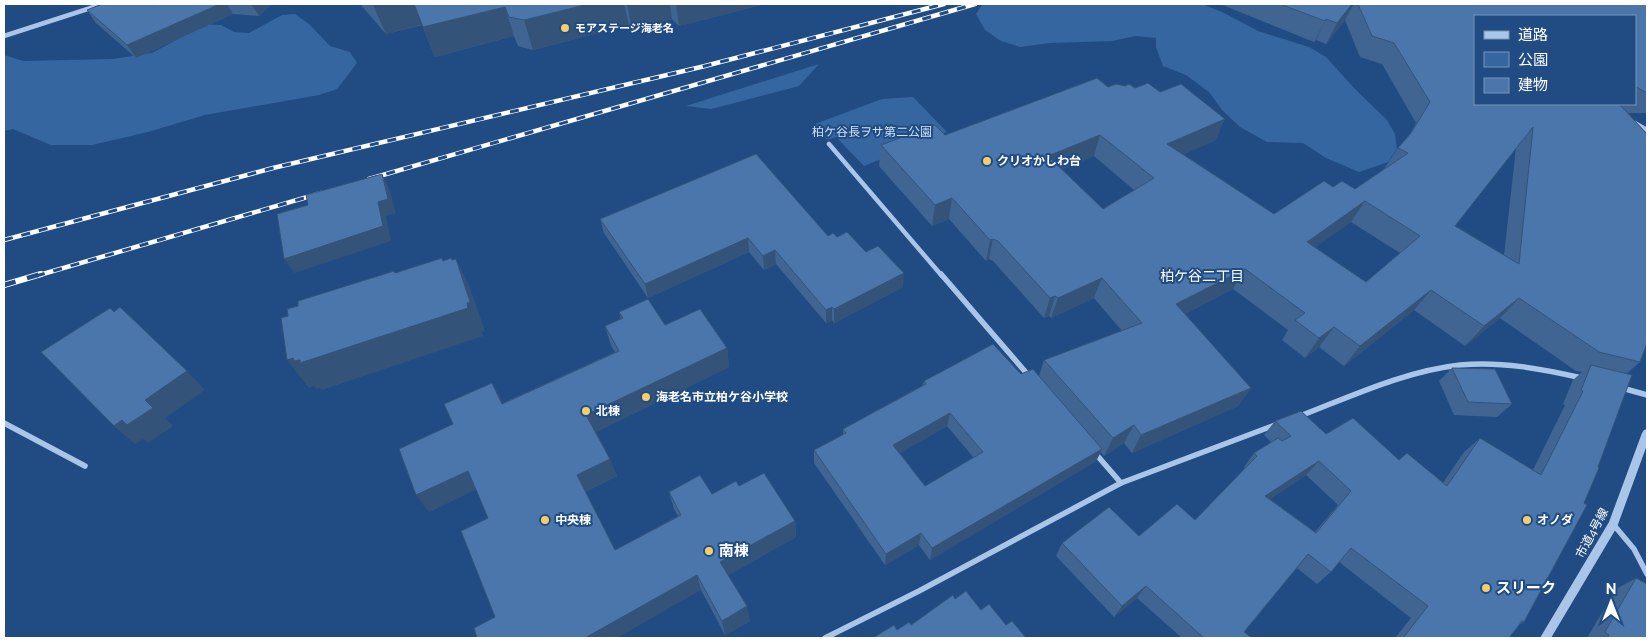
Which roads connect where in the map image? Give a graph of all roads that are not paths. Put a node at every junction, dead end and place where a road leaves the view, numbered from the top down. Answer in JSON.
{"nodes":[{"id":1,"x":102,"y":4,"type":"edge"},
{"id":2,"x":4,"y":36,"type":"edge"},
{"id":3,"x":1626,"y":117,"type":"edge"},
{"id":4,"x":1647,"y":130,"type":"edge"},
{"id":5,"x":829,"y":144,"type":"dead end"},
{"id":6,"x":1030,"y":378,"type":"edge"},
{"id":7,"x":1585,"y":378,"type":"edge"},
{"id":8,"x":1612,"y":385,"type":"edge"},
{"id":9,"x":1647,"y":395,"type":"edge"},
{"id":10,"x":1292,"y":419,"type":"edge"},
{"id":11,"x":1283,"y":422,"type":"edge"},
{"id":12,"x":4,"y":423,"type":"edge"},
{"id":13,"x":1647,"y":433,"type":"edge"},
{"id":14,"x":1089,"y":445,"type":"edge"},
{"id":15,"x":85,"y":466,"type":"dead end"},
{"id":16,"x":1121,"y":483,"type":"junction"},
{"id":17,"x":1613,"y":524,"type":"junction"},
{"id":18,"x":1647,"y":574,"type":"edge"},
{"id":19,"x":825,"y":638,"type":"edge"},
{"id":20,"x":1545,"y":638,"type":"edge"}],
"edges":[{"from":1,"to":2,"type":"street"},
{"from":3,"to":4,"type":"street"},
{"from":5,"to":6,"type":"street"},
{"from":7,"to":10,"type":"street"},
{"from":8,"to":9,"type":"street"},
{"from":11,"to":16,"type":"street"},
{"from":12,"to":15,"type":"street"},
{"from":13,"to":17,"type":"street","name":"市道4号線"},
{"from":14,"to":16,"type":"street"},
{"from":16,"to":19,"type":"street"},
{"from":17,"to":18,"type":"street"},
{"from":17,"to":20,"type":"street","name":"市道4号線"}]}
